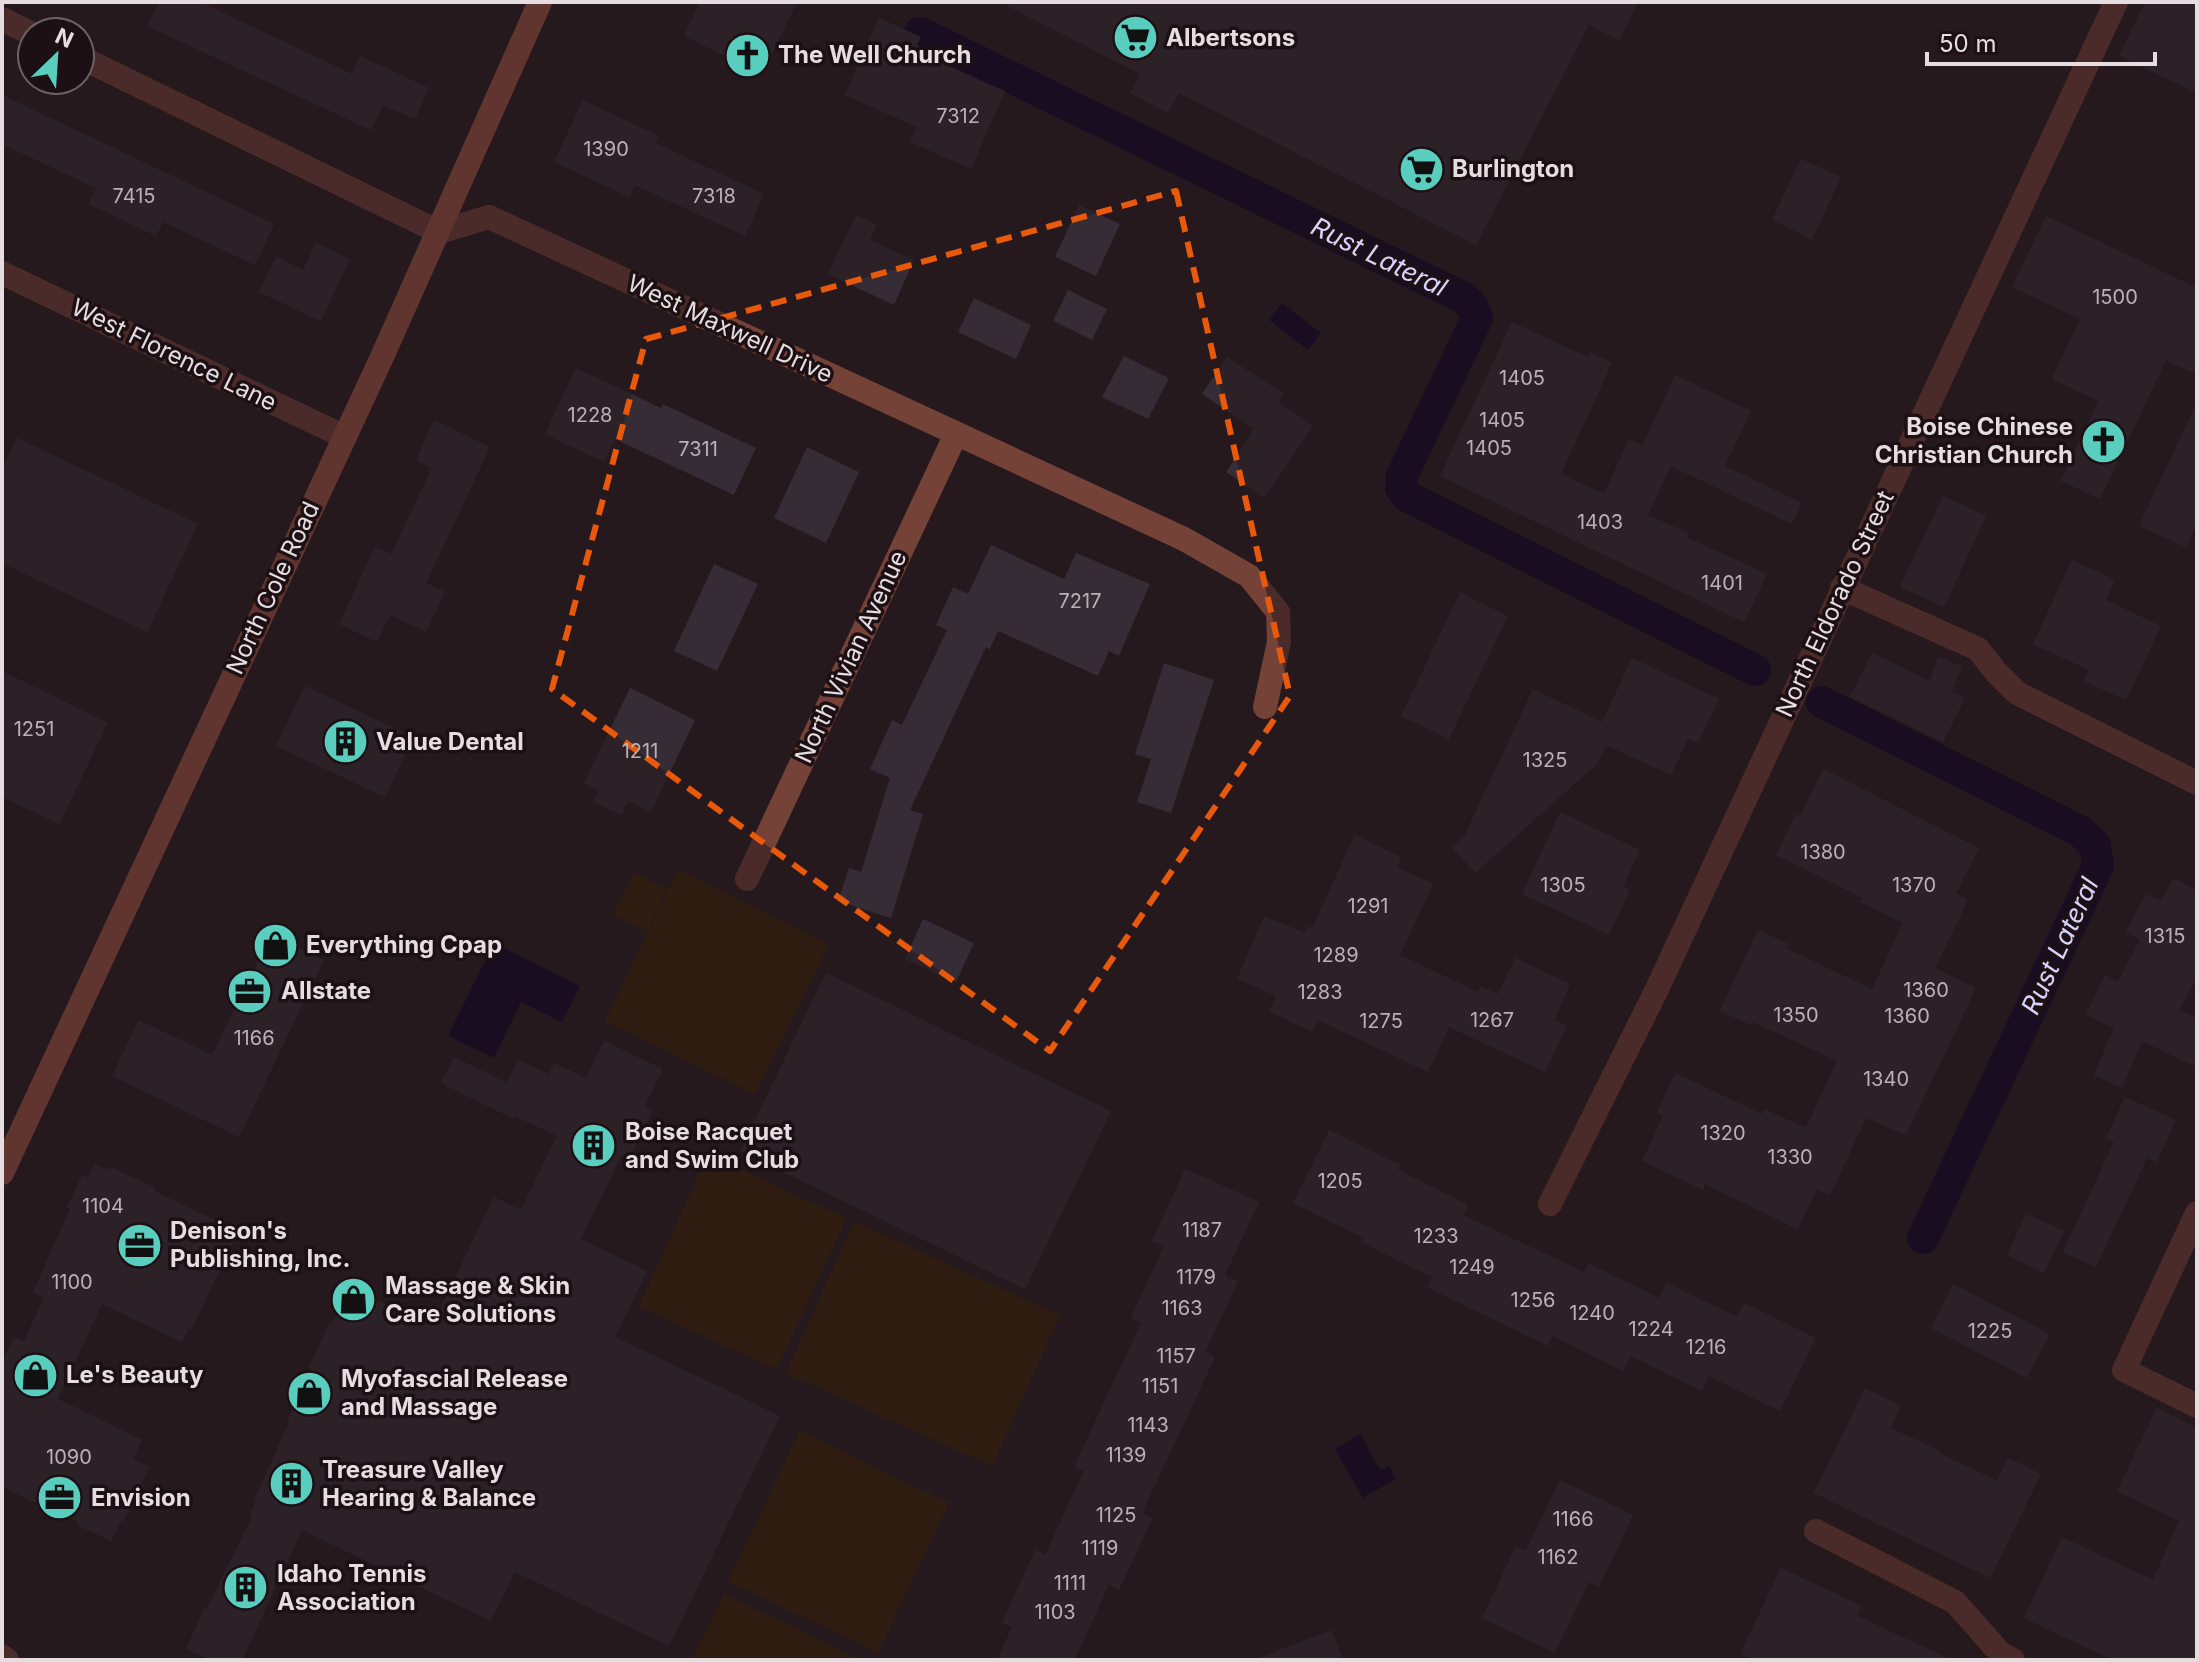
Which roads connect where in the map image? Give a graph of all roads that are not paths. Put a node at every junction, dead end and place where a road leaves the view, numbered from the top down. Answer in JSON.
{"nodes":[{"id":1,"x":540,"y":2,"type":"edge"},
{"id":2,"x":2116,"y":2,"type":"edge"},
{"id":3,"x":96,"y":65,"type":"edge"},
{"id":4,"x":439,"y":232,"type":"junction"},
{"id":5,"x":2,"y":273,"type":"edge"},
{"id":6,"x":956,"y":434,"type":"junction"},
{"id":7,"x":345,"y":437,"type":"junction"},
{"id":8,"x":1842,"y":588,"type":"junction"},
{"id":9,"x":1265,"y":707,"type":"dead end"},
{"id":10,"x":2197,"y":783,"type":"edge"},
{"id":11,"x":747,"y":879,"type":"dead end"},
{"id":12,"x":2,"y":1173,"type":"edge"},
{"id":13,"x":1550,"y":1204,"type":"dead end"},
{"id":14,"x":2197,"y":1213,"type":"edge"},
{"id":15,"x":2197,"y":1406,"type":"edge"},
{"id":16,"x":1816,"y":1531,"type":"dead end"},
{"id":17,"x":2,"y":1656,"type":"edge"},
{"id":18,"x":7,"y":1660,"type":"edge"},
{"id":19,"x":2013,"y":1660,"type":"edge"}],
"edges":[{"from":1,"to":4,"type":"main road","name":"North Cole Road"},
{"from":2,"to":8,"type":"street","name":"North Eldorado Street"},
{"from":3,"to":4,"type":"street"},
{"from":4,"to":6,"type":"street","name":"West Maxwell Drive"},
{"from":4,"to":7,"type":"main road","name":"North Cole Road"},
{"from":5,"to":7,"type":"street","name":"West Florence Lane"},
{"from":6,"to":9,"type":"street","name":"West Maxwell Drive"},
{"from":6,"to":11,"type":"street","name":"North Vivian Avenue"},
{"from":7,"to":12,"type":"main road","name":"North Cole Road"},
{"from":8,"to":10,"type":"street"},
{"from":8,"to":13,"type":"street","name":"North Eldorado Street"},
{"from":14,"to":15,"type":"street"},
{"from":16,"to":19,"type":"street"},
{"from":17,"to":18,"type":"street"}]}
